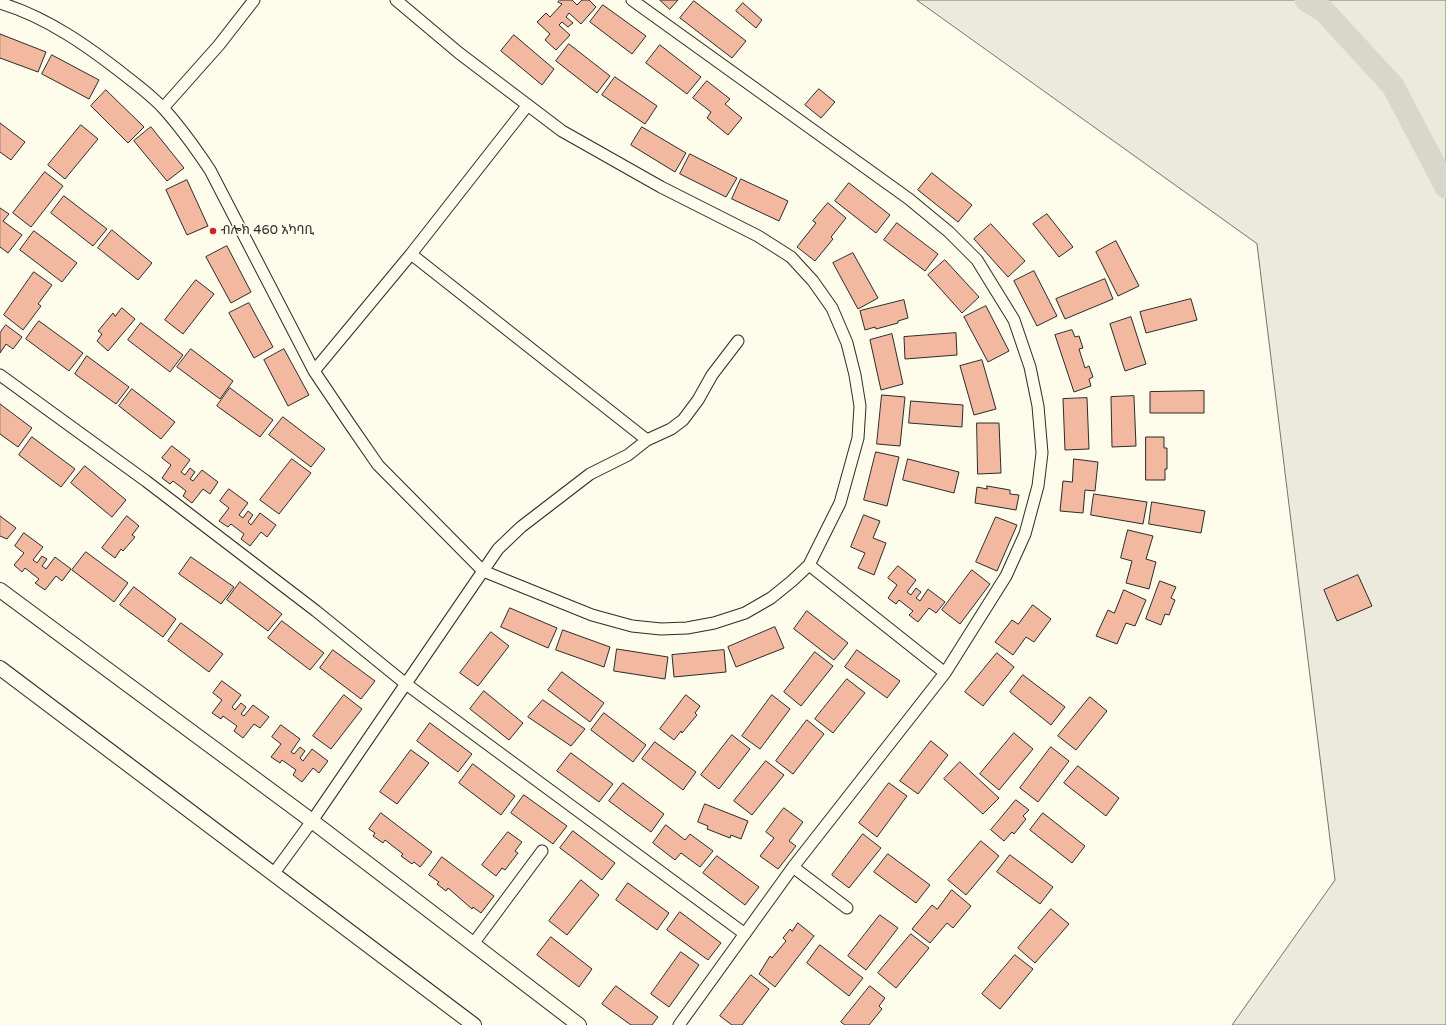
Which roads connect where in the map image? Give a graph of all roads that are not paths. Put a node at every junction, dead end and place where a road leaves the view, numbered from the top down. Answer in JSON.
{"nodes":[{"id":1,"x":254,"y":0,"type":"edge"},
{"id":2,"x":396,"y":0,"type":"edge"},
{"id":3,"x":632,"y":0,"type":"edge"},
{"id":4,"x":0,"y":3,"type":"edge"},
{"id":5,"x":527,"y":106,"type":"junction"},
{"id":6,"x":163,"y":108,"type":"junction"},
{"id":7,"x":411,"y":254,"type":"junction"},
{"id":8,"x":738,"y":341,"type":"dead end"},
{"id":9,"x":314,"y":371,"type":"junction"},
{"id":10,"x":0,"y":375,"type":"edge"},
{"id":11,"x":647,"y":440,"type":"junction"},
{"id":12,"x":809,"y":566,"type":"junction"},
{"id":13,"x":483,"y":571,"type":"junction"},
{"id":14,"x":0,"y":590,"type":"edge"},
{"id":15,"x":0,"y":668,"type":"edge"},
{"id":16,"x":946,"y":673,"type":"junction"},
{"id":17,"x":406,"y":684,"type":"junction"},
{"id":18,"x":312,"y":821,"type":"junction"},
{"id":19,"x":542,"y":851,"type":"dead end"},
{"id":20,"x":792,"y":866,"type":"junction"},
{"id":21,"x":274,"y":873,"type":"junction"},
{"id":22,"x":847,"y":908,"type":"dead end"},
{"id":23,"x":745,"y":934,"type":"junction"},
{"id":24,"x":473,"y":944,"type":"junction"},
{"id":25,"x":474,"y":1025,"type":"edge"},
{"id":26,"x":579,"y":1025,"type":"edge"},
{"id":27,"x":679,"y":1025,"type":"edge"}],
"edges":[{"from":1,"to":6,"type":"street"},
{"from":2,"to":5,"type":"street"},
{"from":3,"to":16,"type":"street"},
{"from":4,"to":6,"type":"street"},
{"from":5,"to":7,"type":"street"},
{"from":5,"to":12,"type":"street"},
{"from":6,"to":9,"type":"street"},
{"from":7,"to":9,"type":"street"},
{"from":7,"to":11,"type":"street"},
{"from":8,"to":11,"type":"street"},
{"from":9,"to":13,"type":"street"},
{"from":10,"to":17,"type":"street"},
{"from":11,"to":13,"type":"street"},
{"from":12,"to":13,"type":"street"},
{"from":12,"to":16,"type":"street"},
{"from":13,"to":17,"type":"street"},
{"from":14,"to":18,"type":"street"},
{"from":15,"to":21,"type":"street"},
{"from":16,"to":20,"type":"street"},
{"from":17,"to":18,"type":"street"},
{"from":17,"to":23,"type":"street"},
{"from":18,"to":21,"type":"street"},
{"from":18,"to":24,"type":"street"},
{"from":19,"to":24,"type":"street"},
{"from":20,"to":22,"type":"street"},
{"from":20,"to":23,"type":"street"},
{"from":21,"to":25,"type":"street"},
{"from":23,"to":27,"type":"street"},
{"from":24,"to":26,"type":"street"}]}
